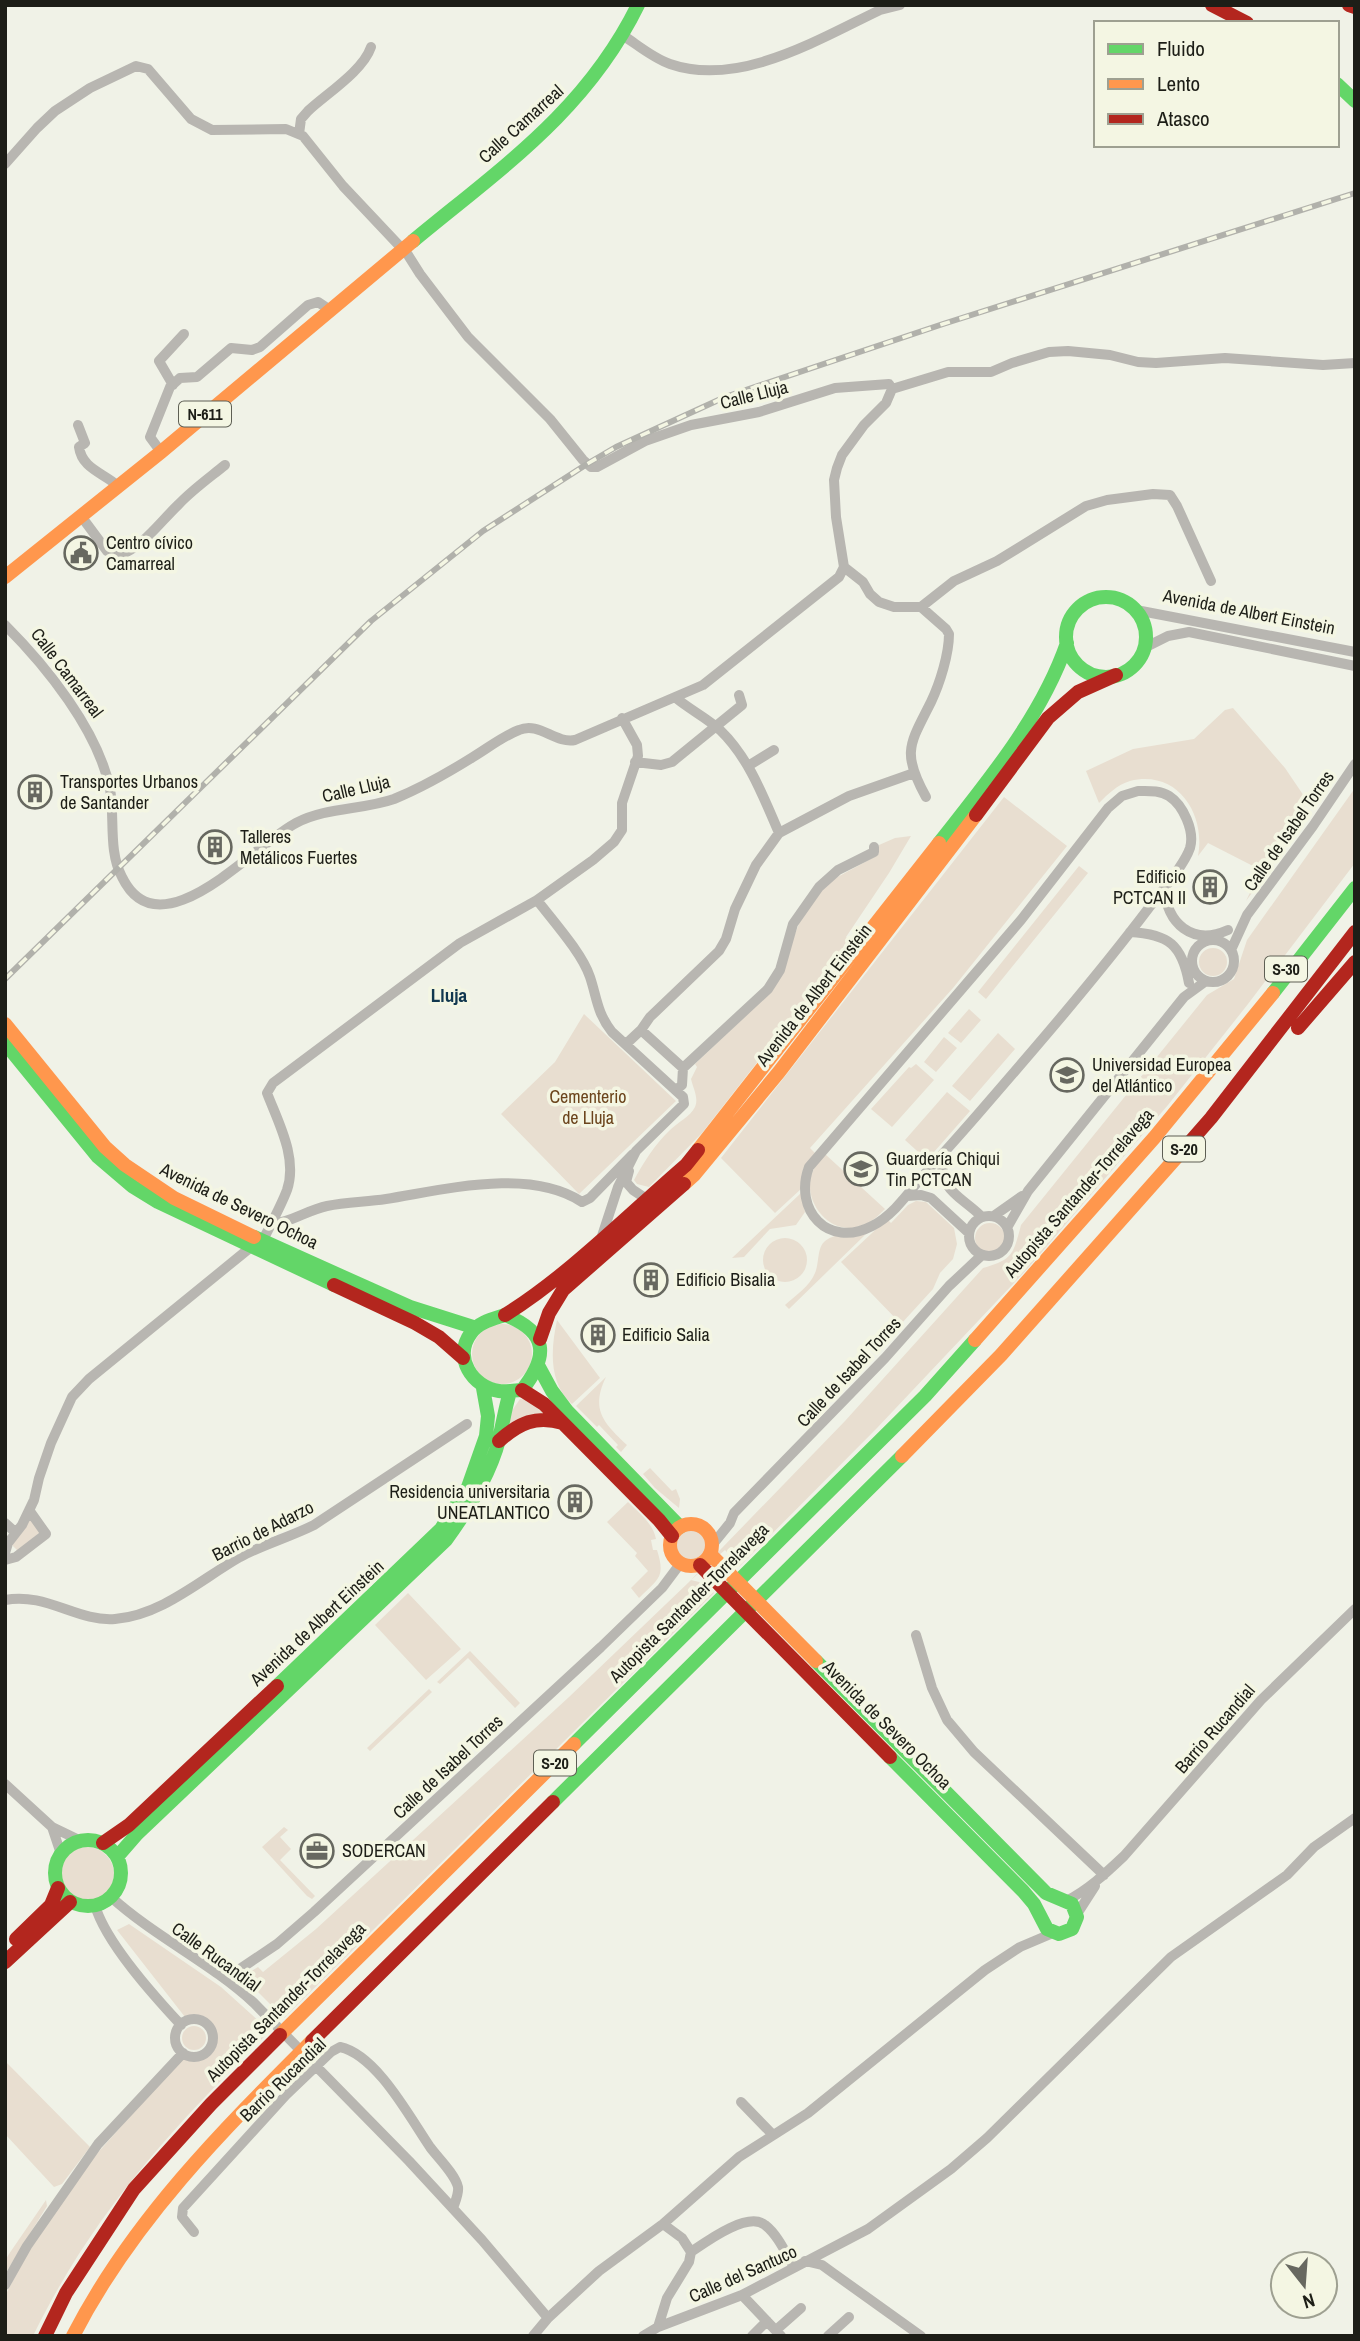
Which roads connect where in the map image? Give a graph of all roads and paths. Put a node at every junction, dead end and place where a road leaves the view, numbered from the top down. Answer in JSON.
{"nodes":[{"id":1,"x":638,"y":5,"type":"edge"},
{"id":2,"x":900,"y":5,"type":"edge"},
{"id":3,"x":1212,"y":5,"type":"edge"},
{"id":4,"x":1225,"y":5,"type":"edge"},
{"id":5,"x":1349,"y":5,"type":"edge"},
{"id":6,"x":1355,"y":7,"type":"edge"},
{"id":7,"x":1243,"y":21,"type":"edge"},
{"id":8,"x":1252,"y":21,"type":"edge"},
{"id":9,"x":624,"y":36,"type":"junction"},
{"id":10,"x":371,"y":47,"type":"dead end"},
{"id":11,"x":1339,"y":87,"type":"edge"},
{"id":12,"x":1355,"y":101,"type":"edge"},
{"id":13,"x":299,"y":134,"type":"junction"},
{"id":14,"x":5,"y":164,"type":"edge"},
{"id":15,"x":404,"y":250,"type":"junction"},
{"id":16,"x":330,"y":310,"type":"junction"},
{"id":17,"x":184,"y":334,"type":"dead end"},
{"id":18,"x":1355,"y":363,"type":"edge"},
{"id":19,"x":173,"y":385,"type":"junction"},
{"id":20,"x":892,"y":389,"type":"junction"},
{"id":21,"x":78,"y":425,"type":"dead end"},
{"id":22,"x":161,"y":452,"type":"junction"},
{"id":23,"x":225,"y":465,"type":"dead end"},
{"id":24,"x":118,"y":486,"type":"junction"},
{"id":25,"x":81,"y":516,"type":"junction"},
{"id":26,"x":844,"y":567,"type":"junction"},
{"id":27,"x":5,"y":577,"type":"edge"},
{"id":28,"x":1211,"y":581,"type":"dead end"},
{"id":29,"x":921,"y":607,"type":"junction"},
{"id":30,"x":1136,"y":610,"type":"junction"},
{"id":31,"x":5,"y":625,"type":"edge"},
{"id":32,"x":1066,"y":643,"type":"junction"},
{"id":33,"x":1144,"y":648,"type":"junction"},
{"id":34,"x":1355,"y":652,"type":"edge"},
{"id":35,"x":1355,"y":666,"type":"edge"},
{"id":36,"x":1116,"y":675,"type":"junction"},
{"id":37,"x":738,"y":695,"type":"dead end"},
{"id":38,"x":676,"y":698,"type":"junction"},
{"id":39,"x":622,"y":718,"type":"junction"},
{"id":40,"x":715,"y":726,"type":"junction"},
{"id":41,"x":774,"y":750,"type":"dead end"},
{"id":42,"x":635,"y":762,"type":"junction"},
{"id":43,"x":1355,"y":764,"type":"edge"},
{"id":44,"x":748,"y":766,"type":"junction"},
{"id":45,"x":914,"y":773,"type":"junction"},
{"id":46,"x":926,"y":797,"type":"dead end"},
{"id":47,"x":779,"y":833,"type":"junction"},
{"id":48,"x":874,"y":847,"type":"dead end"},
{"id":49,"x":118,"y":868,"type":"joint"},
{"id":50,"x":1355,"y":876,"type":"edge"},
{"id":51,"x":1164,"y":887,"type":"junction"},
{"id":52,"x":1355,"y":888,"type":"edge"},
{"id":53,"x":537,"y":900,"type":"junction"},
{"id":54,"x":1247,"y":915,"type":"junction"},
{"id":55,"x":1228,"y":930,"type":"junction"},
{"id":56,"x":1130,"y":932,"type":"junction"},
{"id":57,"x":1355,"y":932,"type":"edge"},
{"id":58,"x":1219,"y":941,"type":"junction"},
{"id":59,"x":1231,"y":950,"type":"junction"},
{"id":60,"x":1355,"y":962,"type":"edge"},
{"id":61,"x":1193,"y":968,"type":"junction"},
{"id":62,"x":1206,"y":981,"type":"junction"},
{"id":63,"x":1189,"y":983,"type":"junction"},
{"id":64,"x":1184,"y":998,"type":"junction"},
{"id":65,"x":5,"y":1024,"type":"edge"},
{"id":66,"x":642,"y":1030,"type":"junction"},
{"id":67,"x":5,"y":1043,"type":"edge"},
{"id":68,"x":626,"y":1044,"type":"junction"},
{"id":69,"x":1217,"y":1063,"type":"junction"},
{"id":70,"x":684,"y":1068,"type":"junction"},
{"id":71,"x":676,"y":1090,"type":"junction"},
{"id":72,"x":66,"y":1109,"type":"junction"},
{"id":73,"x":636,"y":1152,"type":"junction"},
{"id":74,"x":942,"y":1155,"type":"junction"},
{"id":75,"x":629,"y":1167,"type":"junction"},
{"id":76,"x":1028,"y":1191,"type":"junction"},
{"id":77,"x":907,"y":1196,"type":"junction"},
{"id":78,"x":648,"y":1200,"type":"junction"},
{"id":79,"x":995,"y":1215,"type":"junction"},
{"id":80,"x":981,"y":1216,"type":"junction"},
{"id":81,"x":271,"y":1224,"type":"junction"},
{"id":82,"x":1008,"y":1226,"type":"junction"},
{"id":83,"x":969,"y":1233,"type":"junction"},
{"id":84,"x":601,"y":1240,"type":"junction"},
{"id":85,"x":257,"y":1243,"type":"junction"},
{"id":86,"x":982,"y":1255,"type":"junction"},
{"id":87,"x":505,"y":1315,"type":"junction"},
{"id":88,"x":473,"y":1327,"type":"junction"},
{"id":89,"x":540,"y":1339,"type":"junction"},
{"id":90,"x":1001,"y":1354,"type":"junction"},
{"id":91,"x":463,"y":1358,"type":"junction"},
{"id":92,"x":539,"y":1367,"type":"junction"},
{"id":93,"x":484,"y":1388,"type":"junction"},
{"id":94,"x":516,"y":1391,"type":"junction"},
{"id":95,"x":467,"y":1424,"type":"dead end"},
{"id":96,"x":564,"y":1424,"type":"junction"},
{"id":97,"x":499,"y":1441,"type":"junction"},
{"id":98,"x":29,"y":1510,"type":"junction"},
{"id":99,"x":5,"y":1523,"type":"edge"},
{"id":100,"x":15,"y":1532,"type":"junction"},
{"id":101,"x":676,"y":1532,"type":"junction"},
{"id":102,"x":5,"y":1553,"type":"edge"},
{"id":103,"x":709,"y":1559,"type":"junction"},
{"id":104,"x":5,"y":1560,"type":"edge"},
{"id":105,"x":680,"y":1563,"type":"junction"},
{"id":106,"x":5,"y":1600,"type":"edge"},
{"id":107,"x":1355,"y":1609,"type":"edge"},
{"id":108,"x":916,"y":1634,"type":"dead end"},
{"id":109,"x":824,"y":1679,"type":"junction"},
{"id":110,"x":5,"y":1784,"type":"edge"},
{"id":111,"x":1355,"y":1818,"type":"edge"},
{"id":112,"x":52,"y":1826,"type":"junction"},
{"id":113,"x":81,"y":1841,"type":"junction"},
{"id":114,"x":103,"y":1843,"type":"junction"},
{"id":115,"x":61,"y":1854,"type":"junction"},
{"id":116,"x":117,"y":1857,"type":"junction"},
{"id":117,"x":1104,"y":1875,"type":"junction"},
{"id":118,"x":58,"y":1888,"type":"junction"},
{"id":119,"x":111,"y":1897,"type":"junction"},
{"id":120,"x":1063,"y":1900,"type":"junction"},
{"id":121,"x":70,"y":1902,"type":"junction"},
{"id":122,"x":95,"y":1905,"type":"junction"},
{"id":123,"x":1076,"y":1914,"type":"junction"},
{"id":124,"x":1042,"y":1918,"type":"junction"},
{"id":125,"x":1053,"y":1933,"type":"junction"},
{"id":126,"x":1020,"y":1947,"type":"junction"},
{"id":127,"x":5,"y":1949,"type":"edge"},
{"id":128,"x":5,"y":1962,"type":"edge"},
{"id":129,"x":225,"y":1979,"type":"junction"},
{"id":130,"x":181,"y":2025,"type":"junction"},
{"id":131,"x":183,"y":2053,"type":"junction"},
{"id":132,"x":328,"y":2077,"type":"joint"},
{"id":133,"x":741,"y":2102,"type":"dead end"},
{"id":134,"x":773,"y":2134,"type":"junction"},
{"id":135,"x":453,"y":2208,"type":"junction"},
{"id":136,"x":663,"y":2224,"type":"junction"},
{"id":137,"x":194,"y":2232,"type":"dead end"},
{"id":138,"x":691,"y":2252,"type":"junction"},
{"id":139,"x":806,"y":2261,"type":"junction"},
{"id":140,"x":794,"y":2267,"type":"junction"},
{"id":141,"x":5,"y":2285,"type":"edge"},
{"id":142,"x":742,"y":2295,"type":"junction"},
{"id":143,"x":801,"y":2308,"type":"dead end"},
{"id":144,"x":849,"y":2317,"type":"dead end"},
{"id":145,"x":548,"y":2318,"type":"junction"},
{"id":146,"x":767,"y":2321,"type":"junction"},
{"id":147,"x":658,"y":2327,"type":"junction"},
{"id":148,"x":778,"y":2333,"type":"edge"},
{"id":149,"x":45,"y":2336,"type":"edge"},
{"id":150,"x":73,"y":2336,"type":"edge"},
{"id":151,"x":533,"y":2336,"type":"edge"},
{"id":152,"x":643,"y":2336,"type":"edge"},
{"id":153,"x":752,"y":2336,"type":"edge"},
{"id":154,"x":828,"y":2336,"type":"edge"},
{"id":155,"x":921,"y":2336,"type":"edge"}],
"edges":[{"from":1,"to":9,"type":"main road","name":"Calle Camarreal","number":"N-611"},
{"from":2,"to":9,"type":"street"},
{"from":3,"to":7,"type":"main road"},
{"from":4,"to":8,"type":"main road"},
{"from":5,"to":6,"type":"main road"},
{"from":9,"to":15,"type":"main road","name":"Calle Camarreal","number":"N-611"},
{"from":10,"to":13,"type":"street"},
{"from":11,"to":12,"type":"main road"},
{"from":13,"to":14,"type":"street"},
{"from":13,"to":15,"type":"street"},
{"from":15,"to":16,"type":"main road","name":"Calle Camarreal","number":"N-611"},
{"from":15,"to":20,"type":"street","name":"Calle Lluja"},
{"from":16,"to":19,"type":"street"},
{"from":16,"to":22,"type":"main road","name":"Calle Camarreal","number":"N-611"},
{"from":17,"to":19,"type":"street"},
{"from":18,"to":20,"type":"street","name":"Calle Lluja"},
{"from":19,"to":22,"type":"street"},
{"from":20,"to":26,"type":"street"},
{"from":21,"to":24,"type":"street"},
{"from":22,"to":24,"type":"main road","name":"Calle Camarreal","number":"N-611"},
{"from":23,"to":25,"type":"street"},
{"from":24,"to":25,"type":"main road","name":"Calle Camarreal","number":"N-611"},
{"from":25,"to":27,"type":"main road","name":"Calle Camarreal","number":"N-611"},
{"from":26,"to":29,"type":"street"},
{"from":26,"to":38,"type":"street","name":"Calle Lluja"},
{"from":28,"to":29,"type":"street"},
{"from":29,"to":45,"type":"street"},
{"from":30,"to":32,"type":"main road"},
{"from":30,"to":33,"type":"main road"},
{"from":30,"to":34,"type":"street","name":"Avenida de Albert Einstein"},
{"from":31,"to":49,"type":"street","name":"Calle Camarreal"},
{"from":32,"to":36,"type":"main road"},
{"from":32,"to":78,"type":"main road","name":"Avenida de Albert Einstein"},
{"from":33,"to":35,"type":"street","name":"Avenida de Albert Einstein"},
{"from":33,"to":36,"type":"main road"},
{"from":36,"to":89,"type":"main road","name":"Avenida de Albert Einstein"},
{"from":37,"to":40,"type":"street"},
{"from":38,"to":39,"type":"street","name":"Calle Lluja"},
{"from":38,"to":40,"type":"street"},
{"from":39,"to":42,"type":"street"},
{"from":39,"to":49,"type":"street","name":"Calle Lluja"},
{"from":40,"to":42,"type":"street"},
{"from":40,"to":44,"type":"street"},
{"from":41,"to":44,"type":"street"},
{"from":42,"to":53,"type":"street"},
{"from":43,"to":54,"type":"street","name":"Calle de Isabel Torres"},
{"from":44,"to":47,"type":"street"},
{"from":45,"to":46,"type":"street"},
{"from":45,"to":47,"type":"street"},
{"from":47,"to":66,"type":"street"},
{"from":48,"to":70,"type":"street"},
{"from":50,"to":69,"type":"main road","number":"S-30"},
{"from":51,"to":55,"type":"street"},
{"from":51,"to":56,"type":"street"},
{"from":51,"to":77,"type":"street"},
{"from":52,"to":69,"type":"main road","name":"Autopista Santander-Torrelavega","number":"S-20"},
{"from":53,"to":68,"type":"street"},
{"from":53,"to":81,"type":"street"},
{"from":54,"to":55,"type":"street","name":"Calle de Isabel Torres"},
{"from":54,"to":59,"type":"street","name":"Calle de Isabel Torres"},
{"from":55,"to":58,"type":"street","name":"Calle de Isabel Torres"},
{"from":56,"to":63,"type":"street"},
{"from":56,"to":74,"type":"street"},
{"from":57,"to":90,"type":"main road","number":"S-20"},
{"from":58,"to":59,"type":"street"},
{"from":58,"to":61,"type":"street"},
{"from":59,"to":62,"type":"street"},
{"from":60,"to":90,"type":"main road","number":"S-30"},
{"from":61,"to":62,"type":"street"},
{"from":61,"to":63,"type":"street"},
{"from":62,"to":64,"type":"street"},
{"from":63,"to":64,"type":"street"},
{"from":64,"to":76,"type":"street"},
{"from":65,"to":72,"type":"main road","name":"Avenida de Severo Ochoa"},
{"from":66,"to":68,"type":"street"},
{"from":66,"to":70,"type":"street"},
{"from":67,"to":72,"type":"main road","name":"Avenida de Severo Ochoa"},
{"from":68,"to":71,"type":"street"},
{"from":69,"to":149,"type":"main road","name":"Autopista Santander-Torrelavega","number":"S-20"},
{"from":70,"to":71,"type":"street"},
{"from":71,"to":73,"type":"street"},
{"from":72,"to":85,"type":"main road","name":"Avenida de Severo Ochoa"},
{"from":73,"to":75,"type":"street"},
{"from":73,"to":81,"type":"street"},
{"from":74,"to":77,"type":"street"},
{"from":74,"to":80,"type":"street"},
{"from":75,"to":78,"type":"street"},
{"from":75,"to":84,"type":"street"},
{"from":76,"to":79,"type":"street"},
{"from":76,"to":82,"type":"street"},
{"from":77,"to":83,"type":"street"},
{"from":78,"to":84,"type":"main road","name":"Avenida de Albert Einstein"},
{"from":79,"to":80,"type":"street"},
{"from":79,"to":82,"type":"street"},
{"from":80,"to":83,"type":"street"},
{"from":81,"to":85,"type":"street"},
{"from":82,"to":86,"type":"street"},
{"from":83,"to":86,"type":"street"},
{"from":84,"to":87,"type":"main road","name":"Avenida de Albert Einstein"},
{"from":85,"to":88,"type":"main road","name":"Avenida de Severo Ochoa"},
{"from":85,"to":91,"type":"main road","name":"Avenida de Severo Ochoa"},
{"from":85,"to":98,"type":"street"},
{"from":86,"to":103,"type":"street","name":"Calle de Isabel Torres"},
{"from":87,"to":88,"type":"main road"},
{"from":87,"to":89,"type":"main road"},
{"from":88,"to":91,"type":"main road"},
{"from":89,"to":92,"type":"main road"},
{"from":90,"to":150,"type":"main road","number":"S-20"},
{"from":91,"to":93,"type":"main road"},
{"from":92,"to":94,"type":"main road"},
{"from":92,"to":101,"type":"main road"},
{"from":93,"to":94,"type":"main road"},
{"from":93,"to":114,"type":"main road","name":"Avenida de Albert Einstein"},
{"from":94,"to":96,"type":"main road"},
{"from":94,"to":97,"type":"main road","name":"Avenida de Albert Einstein"},
{"from":95,"to":106,"type":"street","name":"Barrio de Adarzo"},
{"from":96,"to":97,"type":"main road"},
{"from":96,"to":101,"type":"main road"},
{"from":97,"to":116,"type":"main road","name":"Avenida de Albert Einstein"},
{"from":98,"to":100,"type":"street"},
{"from":98,"to":104,"type":"street"},
{"from":99,"to":100,"type":"street"},
{"from":100,"to":102,"type":"street"},
{"from":101,"to":103,"type":"main road"},
{"from":101,"to":105,"type":"main road"},
{"from":103,"to":105,"type":"main road"},
{"from":103,"to":109,"type":"main road","name":"Avenida de Severo Ochoa"},
{"from":105,"to":129,"type":"street","name":"Calle de Isabel Torres"},
{"from":107,"to":117,"type":"street","name":"Barrio Rucandial"},
{"from":108,"to":117,"type":"street"},
{"from":109,"to":120,"type":"main road","name":"Avenida de Severo Ochoa"},
{"from":109,"to":124,"type":"main road","name":"Avenida de Severo Ochoa"},
{"from":110,"to":112,"type":"street"},
{"from":111,"to":139,"type":"street"},
{"from":112,"to":113,"type":"street"},
{"from":112,"to":115,"type":"street"},
{"from":113,"to":114,"type":"main road"},
{"from":113,"to":115,"type":"main road"},
{"from":114,"to":116,"type":"main road"},
{"from":115,"to":118,"type":"main road"},
{"from":116,"to":119,"type":"main road"},
{"from":117,"to":120,"type":"street","name":"Barrio Rucandial"},
{"from":117,"to":123,"type":"street","name":"Barrio Rucandial"},
{"from":118,"to":121,"type":"main road"},
{"from":118,"to":127,"type":"main road"},
{"from":119,"to":122,"type":"main road"},
{"from":119,"to":129,"type":"street","name":"Calle Rucandial"},
{"from":120,"to":123,"type":"main road"},
{"from":120,"to":124,"type":"main road"},
{"from":121,"to":122,"type":"main road"},
{"from":121,"to":128,"type":"main road"},
{"from":122,"to":130,"type":"street"},
{"from":123,"to":125,"type":"main road"},
{"from":124,"to":125,"type":"main road"},
{"from":124,"to":126,"type":"street"},
{"from":125,"to":126,"type":"street"},
{"from":126,"to":134,"type":"street"},
{"from":129,"to":132,"type":"street","name":"Calle Rucandial"},
{"from":130,"to":131,"type":"street"},
{"from":130,"to":131,"type":"street"},
{"from":131,"to":141,"type":"street"},
{"from":132,"to":135,"type":"street","name":"Barrio Rucandial"},
{"from":133,"to":134,"type":"street"},
{"from":134,"to":136,"type":"street"},
{"from":135,"to":137,"type":"street","name":"Barrio Rucandial"},
{"from":135,"to":145,"type":"street","name":"Barrio Rucandial"},
{"from":136,"to":138,"type":"street"},
{"from":136,"to":145,"type":"street"},
{"from":138,"to":140,"type":"street"},
{"from":138,"to":147,"type":"street"},
{"from":139,"to":140,"type":"street","name":"Calle del Santuco"},
{"from":139,"to":155,"type":"street","name":"Calle del Santuco"},
{"from":140,"to":142,"type":"street","name":"Calle del Santuco"},
{"from":142,"to":146,"type":"street"},
{"from":142,"to":147,"type":"street","name":"Calle del Santuco"},
{"from":143,"to":148,"type":"street"},
{"from":144,"to":154,"type":"street"},
{"from":145,"to":151,"type":"street"},
{"from":146,"to":148,"type":"street"},
{"from":146,"to":153,"type":"street"},
{"from":147,"to":152,"type":"street","name":"Calle del Santuco"}]}
